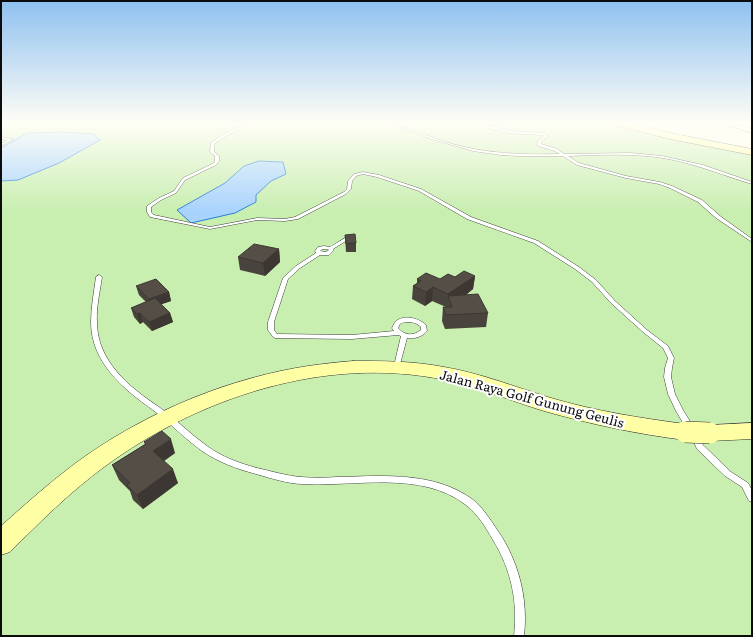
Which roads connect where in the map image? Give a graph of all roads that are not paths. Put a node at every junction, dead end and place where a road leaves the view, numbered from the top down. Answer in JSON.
{"nodes":[{"id":1,"x":213,"y":153,"type":"edge"},
{"id":2,"x":493,"y":153,"type":"edge"},
{"id":3,"x":563,"y":154,"type":"junction"},
{"id":4,"x":752,"y":183,"type":"edge"},
{"id":5,"x":347,"y":239,"type":"edge"},
{"id":6,"x":752,"y":241,"type":"edge"},
{"id":7,"x":99,"y":278,"type":"dead end"},
{"id":8,"x":397,"y":366,"type":"junction"},
{"id":9,"x":169,"y":418,"type":"junction"},
{"id":10,"x":752,"y":431,"type":"edge"},
{"id":11,"x":752,"y":498,"type":"edge"},
{"id":12,"x":4,"y":540,"type":"edge"},
{"id":13,"x":519,"y":636,"type":"edge"}],
"edges":[{"from":1,"to":11,"type":"lane"},
{"from":2,"to":3,"type":"lane"},
{"from":3,"to":4,"type":"lane"},
{"from":3,"to":6,"type":"lane"},
{"from":5,"to":8,"type":"lane"},
{"from":7,"to":9,"type":"lane"},
{"from":8,"to":9,"type":"main road","name":"Jalan Raya Golf Gunung Geulis"},
{"from":8,"to":10,"type":"main road","name":"Jalan Raya Golf Gunung Geulis","bridge":true},
{"from":9,"to":12,"type":"main road","name":"Jalan Raya Golf Gunung Geulis"},
{"from":9,"to":13,"type":"lane"}]}
